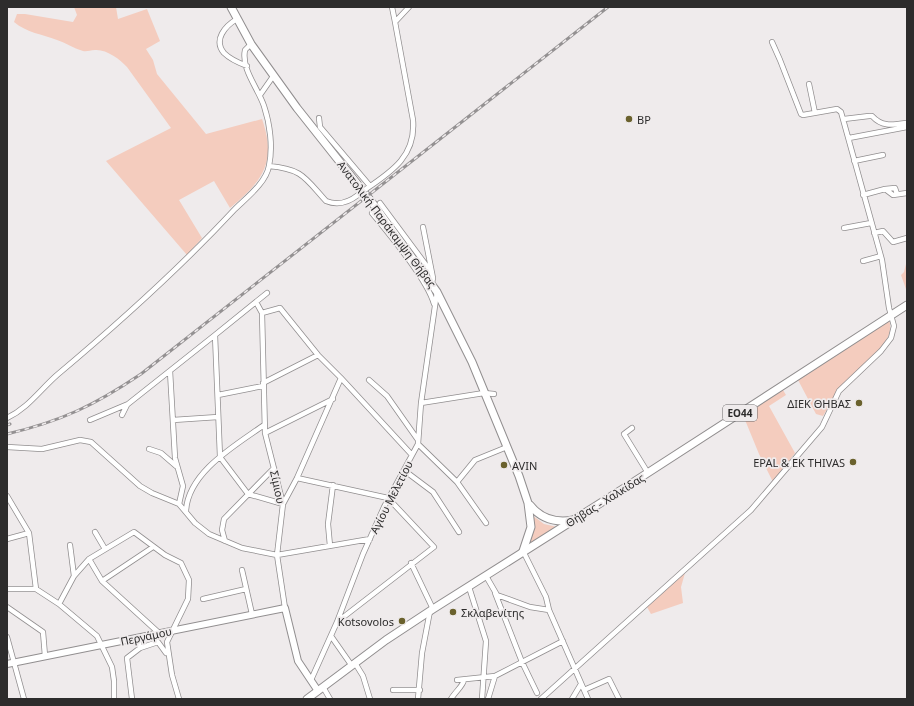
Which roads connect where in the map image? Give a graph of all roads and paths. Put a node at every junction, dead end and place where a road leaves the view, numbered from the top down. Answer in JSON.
{"nodes":[{"id":1,"x":231,"y":7,"type":"edge"},
{"id":2,"x":392,"y":7,"type":"edge"},
{"id":3,"x":409,"y":7,"type":"edge"},
{"id":4,"x":237,"y":19,"type":"junction"},
{"id":5,"x":395,"y":22,"type":"junction"},
{"id":6,"x":772,"y":42,"type":"dead end"},
{"id":7,"x":251,"y":44,"type":"junction"},
{"id":8,"x":247,"y":66,"type":"junction"},
{"id":9,"x":274,"y":75,"type":"junction"},
{"id":10,"x":809,"y":84,"type":"dead end"},
{"id":11,"x":260,"y":95,"type":"junction"},
{"id":12,"x":815,"y":113,"type":"junction"},
{"id":13,"x":319,"y":118,"type":"dead end"},
{"id":14,"x":844,"y":119,"type":"junction"},
{"id":15,"x":906,"y":124,"type":"edge"},
{"id":16,"x":849,"y":138,"type":"junction"},
{"id":17,"x":883,"y":155,"type":"dead end"},
{"id":18,"x":854,"y":161,"type":"junction"},
{"id":19,"x":269,"y":166,"type":"junction"},
{"id":20,"x":368,"y":188,"type":"junction"},
{"id":21,"x":907,"y":193,"type":"edge"},
{"id":22,"x":863,"y":195,"type":"junction"},
{"id":23,"x":380,"y":203,"type":"dead end"},
{"id":24,"x":372,"y":213,"type":"dead end"},
{"id":25,"x":871,"y":223,"type":"junction"},
{"id":26,"x":423,"y":227,"type":"dead end"},
{"id":27,"x":844,"y":228,"type":"dead end"},
{"id":28,"x":874,"y":232,"type":"junction"},
{"id":29,"x":907,"y":238,"type":"edge"},
{"id":30,"x":881,"y":256,"type":"junction"},
{"id":31,"x":863,"y":261,"type":"dead end"},
{"id":32,"x":432,"y":273,"type":"junction"},
{"id":33,"x":432,"y":283,"type":"junction"},
{"id":34,"x":437,"y":292,"type":"junction"},
{"id":35,"x":267,"y":293,"type":"dead end"},
{"id":36,"x":256,"y":302,"type":"junction"},
{"id":37,"x":434,"y":304,"type":"junction"},
{"id":38,"x":907,"y":306,"type":"edge"},
{"id":39,"x":262,"y":313,"type":"junction"},
{"id":40,"x":891,"y":315,"type":"junction"},
{"id":41,"x":215,"y":335,"type":"junction"},
{"id":42,"x":318,"y":355,"type":"junction"},
{"id":43,"x":170,"y":371,"type":"junction"},
{"id":44,"x":341,"y":378,"type":"junction"},
{"id":45,"x":369,"y":380,"type":"dead end"},
{"id":46,"x":263,"y":384,"type":"junction"},
{"id":47,"x":484,"y":393,"type":"junction"},
{"id":48,"x":494,"y":394,"type":"dead end"},
{"id":49,"x":218,"y":395,"type":"junction"},
{"id":50,"x":333,"y":399,"type":"junction"},
{"id":51,"x":421,"y":403,"type":"junction"},
{"id":52,"x":126,"y":405,"type":"junction"},
{"id":53,"x":122,"y":415,"type":"dead end"},
{"id":54,"x":218,"y":417,"type":"junction"},
{"id":55,"x":7,"y":418,"type":"edge"},
{"id":56,"x":90,"y":420,"type":"dead end"},
{"id":57,"x":173,"y":420,"type":"junction"},
{"id":58,"x":264,"y":425,"type":"junction"},
{"id":59,"x":632,"y":428,"type":"dead end"},
{"id":60,"x":265,"y":433,"type":"junction"},
{"id":61,"x":418,"y":442,"type":"junction"},
{"id":62,"x":7,"y":447,"type":"edge"},
{"id":63,"x":507,"y":447,"type":"junction"},
{"id":64,"x":148,"y":449,"type":"dead end"},
{"id":65,"x":412,"y":455,"type":"junction"},
{"id":66,"x":220,"y":457,"type":"junction"},
{"id":67,"x":176,"y":466,"type":"junction"},
{"id":68,"x":274,"y":468,"type":"junction"},
{"id":69,"x":405,"y":471,"type":"junction"},
{"id":70,"x":648,"y":473,"type":"junction"},
{"id":71,"x":297,"y":478,"type":"junction"},
{"id":72,"x":458,"y":482,"type":"junction"},
{"id":73,"x":333,"y":485,"type":"junction"},
{"id":74,"x":248,"y":494,"type":"junction"},
{"id":75,"x":7,"y":496,"type":"edge"},
{"id":76,"x":388,"y":498,"type":"junction"},
{"id":77,"x":528,"y":503,"type":"junction"},
{"id":78,"x":179,"y":504,"type":"junction"},
{"id":79,"x":283,"y":504,"type":"junction"},
{"id":80,"x":186,"y":511,"type":"junction"},
{"id":81,"x":573,"y":520,"type":"junction"},
{"id":82,"x":486,"y":523,"type":"dead end"},
{"id":83,"x":94,"y":532,"type":"dead end"},
{"id":84,"x":459,"y":532,"type":"dead end"},
{"id":85,"x":29,"y":533,"type":"junction"},
{"id":86,"x":7,"y":539,"type":"edge"},
{"id":87,"x":370,"y":539,"type":"junction"},
{"id":88,"x":225,"y":541,"type":"junction"},
{"id":89,"x":70,"y":545,"type":"dead end"},
{"id":90,"x":330,"y":546,"type":"junction"},
{"id":91,"x":153,"y":547,"type":"junction"},
{"id":92,"x":105,"y":549,"type":"junction"},
{"id":93,"x":523,"y":551,"type":"junction"},
{"id":94,"x":277,"y":554,"type":"junction"},
{"id":95,"x":89,"y":559,"type":"junction"},
{"id":96,"x":411,"y":564,"type":"junction"},
{"id":97,"x":242,"y":570,"type":"dead end"},
{"id":98,"x":74,"y":576,"type":"junction"},
{"id":99,"x":486,"y":576,"type":"junction"},
{"id":100,"x":102,"y":581,"type":"junction"},
{"id":101,"x":469,"y":586,"type":"junction"},
{"id":102,"x":7,"y":589,"type":"edge"},
{"id":103,"x":36,"y":589,"type":"junction"},
{"id":104,"x":246,"y":589,"type":"junction"},
{"id":105,"x":495,"y":593,"type":"junction"},
{"id":106,"x":203,"y":599,"type":"dead end"},
{"id":107,"x":59,"y":604,"type":"junction"},
{"id":108,"x":7,"y":607,"type":"edge"},
{"id":109,"x":285,"y":608,"type":"junction"},
{"id":110,"x":431,"y":610,"type":"junction"},
{"id":111,"x":549,"y":610,"type":"junction"},
{"id":112,"x":252,"y":614,"type":"junction"},
{"id":113,"x":337,"y":622,"type":"junction"},
{"id":114,"x":171,"y":630,"type":"junction"},
{"id":115,"x":159,"y":633,"type":"junction"},
{"id":116,"x":331,"y":636,"type":"junction"},
{"id":117,"x":138,"y":638,"type":"junction"},
{"id":118,"x":7,"y":640,"type":"edge"},
{"id":119,"x":562,"y":641,"type":"junction"},
{"id":120,"x":102,"y":645,"type":"junction"},
{"id":121,"x":140,"y":648,"type":"junction"},
{"id":122,"x":45,"y":656,"type":"junction"},
{"id":123,"x":168,"y":656,"type":"junction"},
{"id":124,"x":15,"y":662,"type":"junction"},
{"id":125,"x":522,"y":662,"type":"junction"},
{"id":126,"x":7,"y":664,"type":"edge"},
{"id":127,"x":354,"y":664,"type":"junction"},
{"id":128,"x":574,"y":668,"type":"junction"},
{"id":129,"x":495,"y":676,"type":"junction"},
{"id":130,"x":483,"y":678,"type":"junction"},
{"id":131,"x":311,"y":680,"type":"junction"},
{"id":132,"x":458,"y":680,"type":"dead end"},
{"id":133,"x":464,"y":680,"type":"junction"},
{"id":134,"x":581,"y":684,"type":"junction"},
{"id":135,"x":320,"y":689,"type":"junction"},
{"id":136,"x":393,"y":690,"type":"dead end"},
{"id":137,"x":420,"y":690,"type":"junction"},
{"id":138,"x":584,"y":690,"type":"junction"},
{"id":139,"x":537,"y":693,"type":"dead end"},
{"id":140,"x":24,"y":699,"type":"edge"},
{"id":141,"x":114,"y":699,"type":"edge"},
{"id":142,"x":132,"y":699,"type":"edge"},
{"id":143,"x":179,"y":699,"type":"edge"},
{"id":144,"x":308,"y":699,"type":"edge"},
{"id":145,"x":330,"y":699,"type":"edge"},
{"id":146,"x":370,"y":699,"type":"edge"},
{"id":147,"x":418,"y":699,"type":"edge"},
{"id":148,"x":451,"y":699,"type":"edge"},
{"id":149,"x":482,"y":699,"type":"edge"},
{"id":150,"x":488,"y":699,"type":"edge"},
{"id":151,"x":541,"y":699,"type":"edge"},
{"id":152,"x":572,"y":699,"type":"edge"},
{"id":153,"x":588,"y":699,"type":"edge"},
{"id":154,"x":619,"y":699,"type":"edge"}],
"edges":[{"from":1,"to":4,"type":"main road","name":"Ανατολική Παράκαμψη Θήβας"},
{"from":2,"to":5,"type":"street"},
{"from":3,"to":5,"type":"street"},
{"from":4,"to":7,"type":"main road","name":"Ανατολική Παράκαμψη Θήβας"},
{"from":4,"to":8,"type":"street"},
{"from":5,"to":20,"type":"street"},
{"from":6,"to":12,"type":"street"},
{"from":7,"to":8,"type":"street"},
{"from":7,"to":9,"type":"main road","name":"Ανατολική Παράκαμψη Θήβας"},
{"from":8,"to":11,"type":"street"},
{"from":9,"to":11,"type":"street"},
{"from":9,"to":33,"type":"main road","name":"Ανατολική Παράκαμψη Θήβας"},
{"from":10,"to":12,"type":"street"},
{"from":11,"to":19,"type":"street"},
{"from":12,"to":14,"type":"street"},
{"from":13,"to":20,"type":"street"},
{"from":14,"to":15,"type":"street"},
{"from":14,"to":16,"type":"street"},
{"from":15,"to":16,"type":"street"},
{"from":16,"to":18,"type":"street"},
{"from":17,"to":18,"type":"street"},
{"from":18,"to":22,"type":"street"},
{"from":19,"to":20,"type":"street","bridge":true},
{"from":19,"to":55,"type":"street"},
{"from":21,"to":22,"type":"street"},
{"from":22,"to":25,"type":"street"},
{"from":23,"to":32,"type":"street"},
{"from":24,"to":37,"type":"street"},
{"from":25,"to":27,"type":"street"},
{"from":25,"to":28,"type":"street"},
{"from":26,"to":32,"type":"street"},
{"from":28,"to":29,"type":"street"},
{"from":28,"to":30,"type":"street"},
{"from":30,"to":31,"type":"street"},
{"from":30,"to":40,"type":"street"},
{"from":32,"to":33,"type":"street"},
{"from":33,"to":34,"type":"main road","name":"Ανατολική Παράκαμψη Θήβας"},
{"from":34,"to":37,"type":"street","name":"Αγίου Μελετίου"},
{"from":34,"to":47,"type":"main road","name":"Ανατολική Παράκαμψη Θήβας"},
{"from":35,"to":36,"type":"street"},
{"from":36,"to":39,"type":"street"},
{"from":36,"to":41,"type":"street"},
{"from":37,"to":51,"type":"street","name":"Αγίου Μελετίου"},
{"from":38,"to":40,"type":"main road","name":"Θήβας - Χαλκίδας","number":"ΕΟ44"},
{"from":39,"to":42,"type":"street"},
{"from":39,"to":46,"type":"street","name":"Σίμιου"},
{"from":40,"to":70,"type":"main road","name":"Θήβας - Χαλκίδας","number":"ΕΟ44"},
{"from":40,"to":128,"type":"street"},
{"from":41,"to":43,"type":"street"},
{"from":41,"to":49,"type":"street"},
{"from":42,"to":44,"type":"street"},
{"from":42,"to":46,"type":"street"},
{"from":43,"to":52,"type":"street"},
{"from":43,"to":57,"type":"street"},
{"from":44,"to":50,"type":"street"},
{"from":44,"to":65,"type":"street"},
{"from":45,"to":61,"type":"street"},
{"from":46,"to":49,"type":"street"},
{"from":46,"to":58,"type":"street","name":"Σίμιου"},
{"from":47,"to":48,"type":"street"},
{"from":47,"to":51,"type":"street"},
{"from":47,"to":63,"type":"main road","name":"Ανατολική Παράκαμψη Θήβας"},
{"from":49,"to":54,"type":"street"},
{"from":50,"to":60,"type":"street"},
{"from":50,"to":71,"type":"street"},
{"from":51,"to":61,"type":"street","name":"Αγίου Μελετίου"},
{"from":52,"to":53,"type":"street"},
{"from":52,"to":56,"type":"street"},
{"from":54,"to":57,"type":"street"},
{"from":54,"to":66,"type":"street"},
{"from":57,"to":67,"type":"street"},
{"from":58,"to":60,"type":"street","name":"Σίμιου"},
{"from":58,"to":66,"type":"street"},
{"from":59,"to":70,"type":"street"},
{"from":60,"to":68,"type":"street","name":"Σίμιου"},
{"from":61,"to":65,"type":"street","name":"Αγίου Μελετίου"},
{"from":61,"to":72,"type":"street"},
{"from":62,"to":78,"type":"street"},
{"from":63,"to":72,"type":"street"},
{"from":63,"to":77,"type":"main road","name":"Ανατολική Παράκαμψη Θήβας"},
{"from":64,"to":67,"type":"street"},
{"from":65,"to":69,"type":"street","name":"Αγίου Μελετίου"},
{"from":66,"to":74,"type":"street"},
{"from":66,"to":80,"type":"street"},
{"from":67,"to":78,"type":"street"},
{"from":68,"to":74,"type":"street"},
{"from":68,"to":79,"type":"street","name":"Σίμιου"},
{"from":69,"to":76,"type":"street","name":"Αγίου Μελετίου"},
{"from":69,"to":84,"type":"street"},
{"from":70,"to":81,"type":"main road","name":"Θήβας - Χαλκίδας","number":"ΕΟ44"},
{"from":71,"to":73,"type":"street"},
{"from":71,"to":79,"type":"street"},
{"from":72,"to":82,"type":"street"},
{"from":73,"to":76,"type":"street"},
{"from":73,"to":90,"type":"street"},
{"from":74,"to":79,"type":"street"},
{"from":74,"to":88,"type":"street"},
{"from":75,"to":85,"type":"street"},
{"from":76,"to":87,"type":"street","name":"Αγίου Μελετίου"},
{"from":76,"to":96,"type":"street"},
{"from":77,"to":81,"type":"main road"},
{"from":77,"to":93,"type":"main road","name":"Ανατολική Παράκαμψη Θήβας"},
{"from":78,"to":80,"type":"street"},
{"from":79,"to":94,"type":"street","name":"Σίμιου"},
{"from":80,"to":88,"type":"street"},
{"from":81,"to":93,"type":"main road","name":"Θήβας - Χαλκίδας","number":"ΕΟ44"},
{"from":83,"to":92,"type":"street"},
{"from":85,"to":86,"type":"street"},
{"from":85,"to":103,"type":"street"},
{"from":87,"to":90,"type":"street"},
{"from":87,"to":113,"type":"street","name":"Αγίου Μελετίου"},
{"from":88,"to":94,"type":"street"},
{"from":89,"to":98,"type":"street"},
{"from":90,"to":94,"type":"street"},
{"from":91,"to":92,"type":"street"},
{"from":91,"to":100,"type":"street"},
{"from":91,"to":114,"type":"street"},
{"from":92,"to":95,"type":"street"},
{"from":93,"to":99,"type":"main road","name":"Θήβας - Χαλκίδας","number":"ΕΟ44"},
{"from":93,"to":111,"type":"street"},
{"from":94,"to":109,"type":"street","name":"Σίμιου"},
{"from":95,"to":98,"type":"street"},
{"from":95,"to":100,"type":"street"},
{"from":96,"to":110,"type":"street"},
{"from":96,"to":113,"type":"street"},
{"from":97,"to":104,"type":"street"},
{"from":98,"to":107,"type":"street"},
{"from":99,"to":101,"type":"main road","name":"Θήβας - Χαλκίδας","number":"ΕΟ44"},
{"from":99,"to":105,"type":"street"},
{"from":100,"to":115,"type":"street"},
{"from":101,"to":110,"type":"main road","name":"Θήβας - Χαλκίδας","number":"ΕΟ44"},
{"from":101,"to":130,"type":"street"},
{"from":102,"to":103,"type":"street"},
{"from":103,"to":107,"type":"street"},
{"from":104,"to":106,"type":"street"},
{"from":104,"to":112,"type":"street"},
{"from":105,"to":111,"type":"street"},
{"from":105,"to":125,"type":"street"},
{"from":107,"to":120,"type":"street"},
{"from":108,"to":122,"type":"street"},
{"from":109,"to":112,"type":"street","name":"Περγάμου"},
{"from":109,"to":131,"type":"street","name":"Σίμιου"},
{"from":110,"to":127,"type":"main road","name":"Θήβας - Χαλκίδας","number":"ΕΟ44"},
{"from":110,"to":137,"type":"street"},
{"from":111,"to":119,"type":"street"},
{"from":112,"to":114,"type":"street","name":"Περγάμου"},
{"from":113,"to":116,"type":"street","name":"Αγίου Μελετίου"},
{"from":114,"to":115,"type":"street","name":"Περγάμου"},
{"from":114,"to":123,"type":"street"},
{"from":115,"to":117,"type":"street","name":"Περγάμου"},
{"from":116,"to":127,"type":"street"},
{"from":116,"to":131,"type":"street","name":"Αγίου Μελετίου"},
{"from":117,"to":120,"type":"street","name":"Περγάμου"},
{"from":117,"to":121,"type":"street"},
{"from":118,"to":124,"type":"street"},
{"from":119,"to":125,"type":"street"},
{"from":119,"to":128,"type":"street"},
{"from":120,"to":122,"type":"street","name":"Περγάμου"},
{"from":120,"to":141,"type":"street"},
{"from":121,"to":123,"type":"street"},
{"from":121,"to":142,"type":"street"},
{"from":122,"to":124,"type":"street","name":"Περγάμου"},
{"from":123,"to":143,"type":"street"},
{"from":124,"to":126,"type":"street","name":"Περγάμου"},
{"from":124,"to":140,"type":"street"},
{"from":125,"to":129,"type":"street"},
{"from":125,"to":139,"type":"street"},
{"from":127,"to":135,"type":"main road","name":"Θήβας - Χαλκίδας","number":"ΕΟ44"},
{"from":127,"to":146,"type":"street"},
{"from":128,"to":134,"type":"street"},
{"from":128,"to":151,"type":"street"},
{"from":129,"to":130,"type":"street"},
{"from":129,"to":150,"type":"street"},
{"from":130,"to":133,"type":"street"},
{"from":130,"to":149,"type":"street"},
{"from":131,"to":135,"type":"street"},
{"from":132,"to":133,"type":"street"},
{"from":133,"to":148,"type":"street"},
{"from":134,"to":138,"type":"street"},
{"from":134,"to":152,"type":"street"},
{"from":135,"to":144,"type":"main road","name":"Θήβας - Χαλκίδας","number":"ΕΟ44"},
{"from":135,"to":145,"type":"street"},
{"from":136,"to":137,"type":"street"},
{"from":137,"to":147,"type":"street"},
{"from":138,"to":153,"type":"street"},
{"from":138,"to":154,"type":"street"}]}
